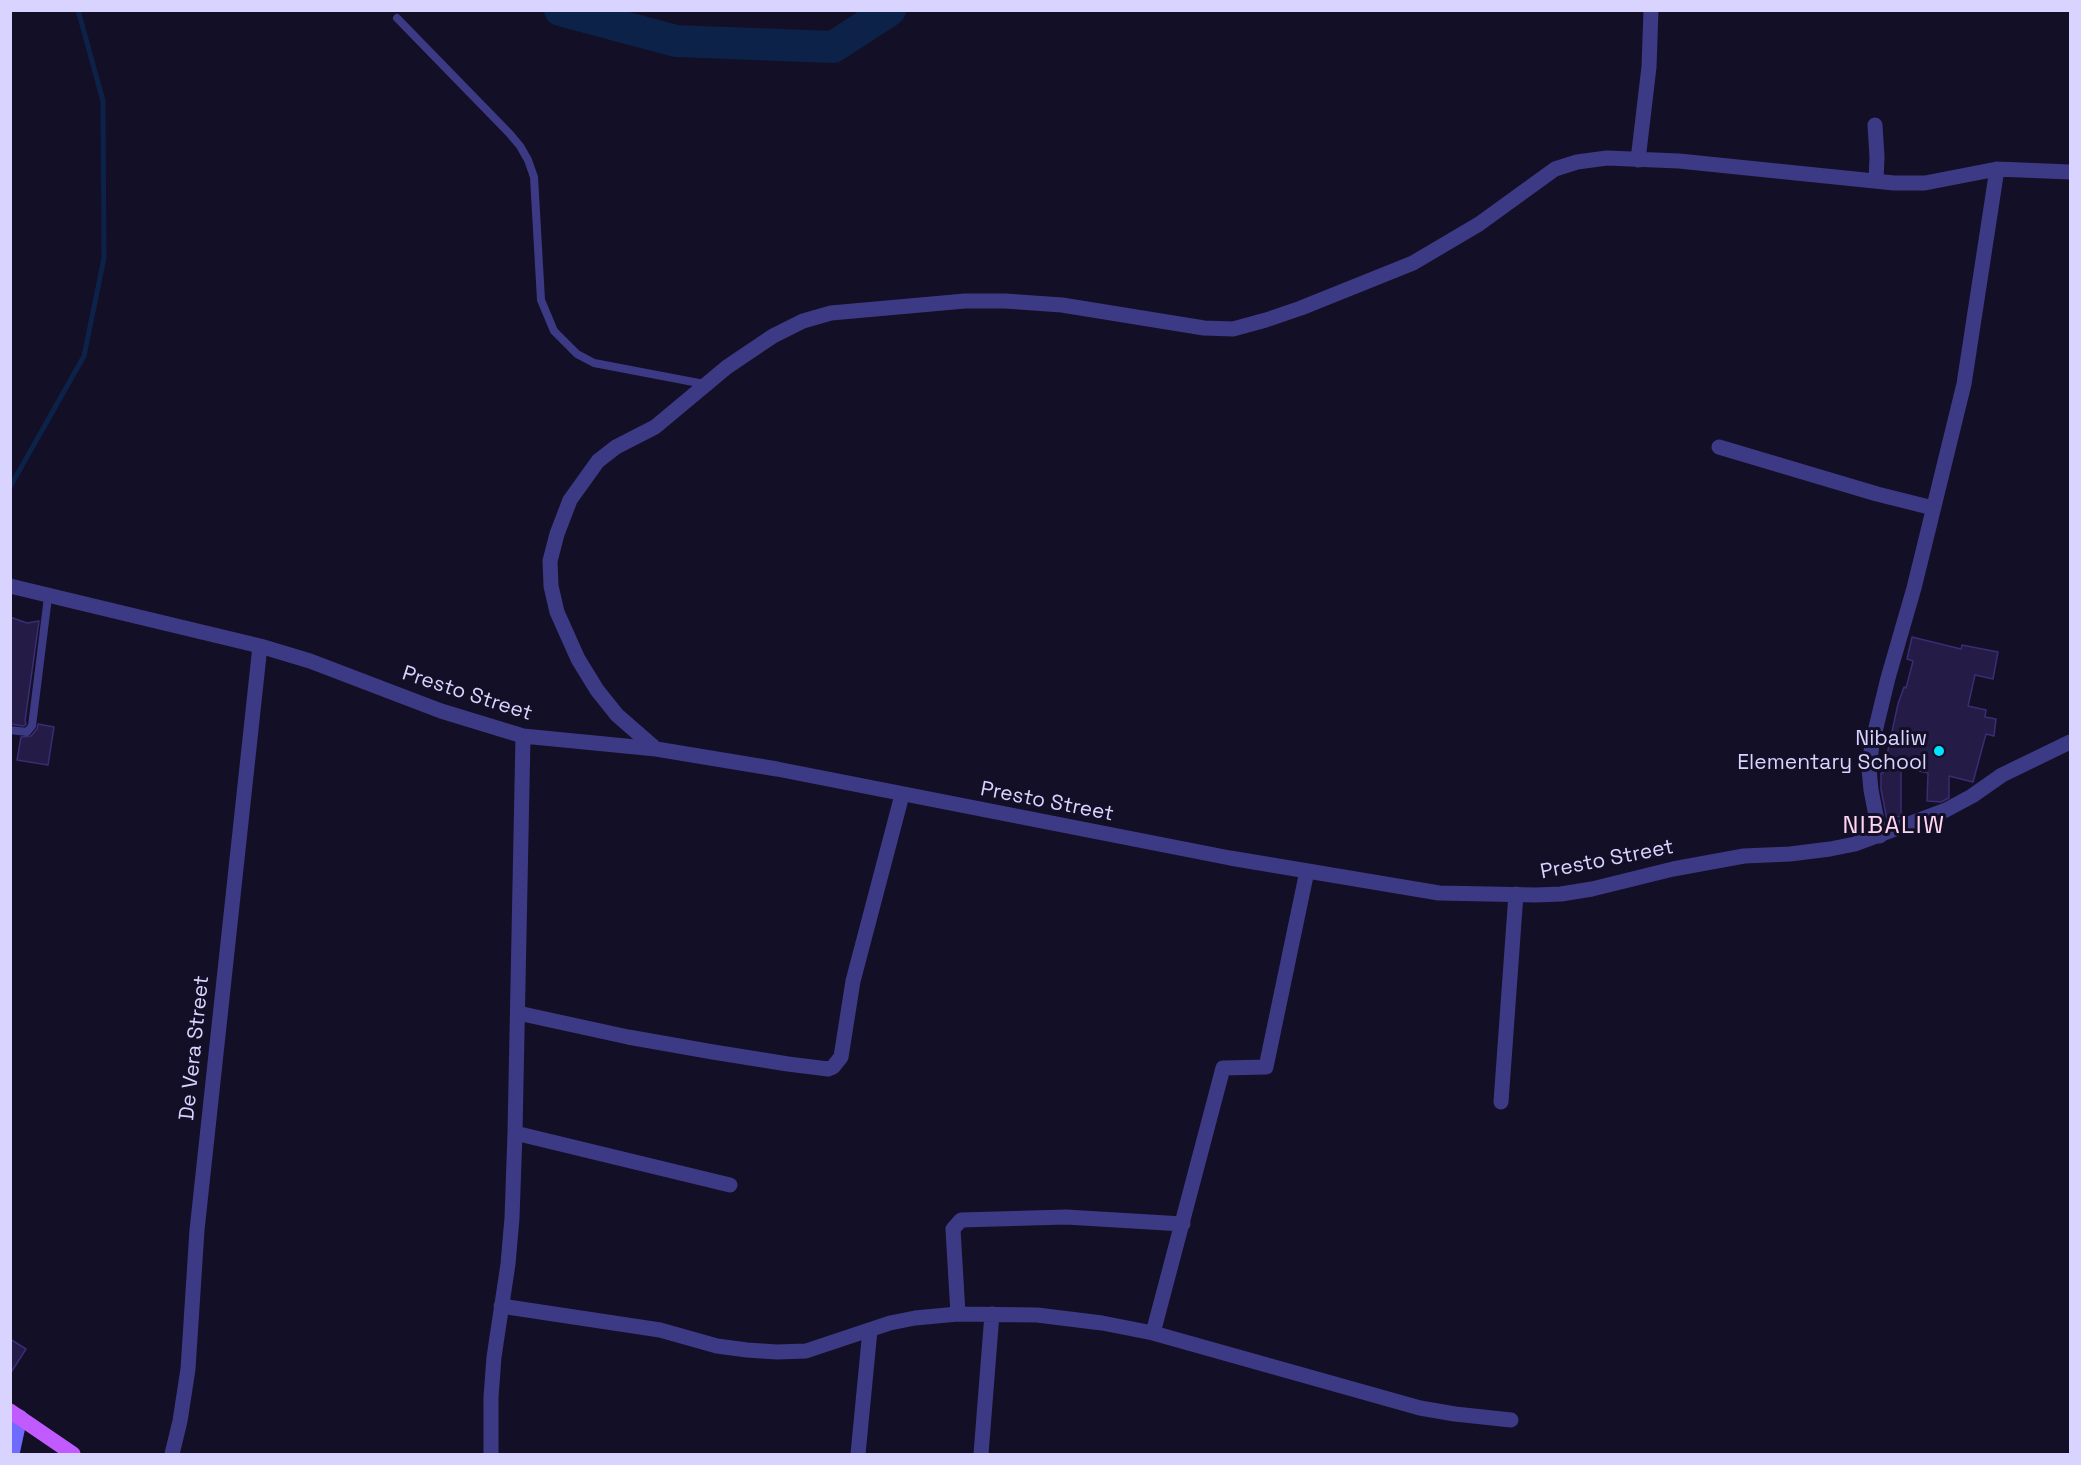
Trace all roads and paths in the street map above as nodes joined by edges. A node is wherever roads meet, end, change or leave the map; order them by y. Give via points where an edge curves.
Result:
1 (1651, 10) edge
2 (397, 18) dead end
3 (1875, 125) dead end
4 (1638, 160) junction
5 (1997, 169) junction
6 (2070, 172) edge
7 (1876, 181) junction
8 (705, 385) junction
9 (1719, 447) dead end
10 (1934, 508) junction
11 (10, 586) edge
12 (48, 597) junction
13 (261, 646) junction
14 (10, 730) edge
15 (523, 736) junction
16 (2070, 742) edge
17 (656, 749) junction
18 (902, 795) junction
19 (1880, 836) junction
20 (1307, 871) junction
21 (1516, 894) junction
22 (518, 1013) junction
23 (1501, 1102) dead end
24 (516, 1133) junction
25 (730, 1185) dead end
26 (1183, 1224) junction
27 (501, 1306) junction
28 (958, 1314) junction
29 (992, 1314) junction
30 (870, 1330) junction
31 (1153, 1333) junction
32 (15, 1414) edge
33 (1511, 1420) dead end
34 (12, 1455) edge
35 (73, 1455) edge
36 (172, 1455) edge
37 (491, 1455) edge
38 (858, 1455) edge
39 (981, 1455) edge

1 - 4 street
2 - 8 lane via 509,133 528,160 534,177 541,300 554,331 576,354 594,363
3 - 7 street
4 - 7 street via 1679,160
4 - 8 street via 1587,160 1555,170 1479,224 1413,263 1301,308 1233,329 1005,301 831,313 803,321 774,336
5 - 6 street
5 - 7 street via 1925,183
5 - 10 street via 1964,384
8 - 17 street via 655,427 598,461 570,500 550,561 557,612 578,659 617,714
9 - 10 street
10 - 19 street via 1872,744 1869,769
11 - 12 street, Presto Street
12 - 13 street, Presto Street
12 - 14 lane via 32,726 27,732
13 - 15 street, Presto Street
13 - 36 street, De Vera Street via 199,1206 188,1369
15 - 17 street, Presto Street
15 - 22 street
16 - 19 street, Presto Street via 2002,775 1946,810
17 - 18 street, Presto Street
18 - 20 street, Presto Street
18 - 22 street via 853,981 841,1058 833,1067 713,1052
19 - 21 street, Presto Street via 1830,849 1743,856 1581,890
20 - 21 street, Presto Street via 1439,893
20 - 26 street via 1266,1067 1223,1068
21 - 23 street
22 - 24 street
24 - 25 street
24 - 27 street via 508,1264
26 - 28 street via 1066,1217 961,1220 953,1229
26 - 31 street
27 - 30 street via 660,1330 747,1350 806,1351
27 - 37 street via 491,1397
28 - 29 street
28 - 30 street via 915,1318
29 - 31 street via 1059,1317
29 - 39 street
30 - 38 street
31 - 33 street via 1420,1407
32 - 34 street
32 - 35 main road

